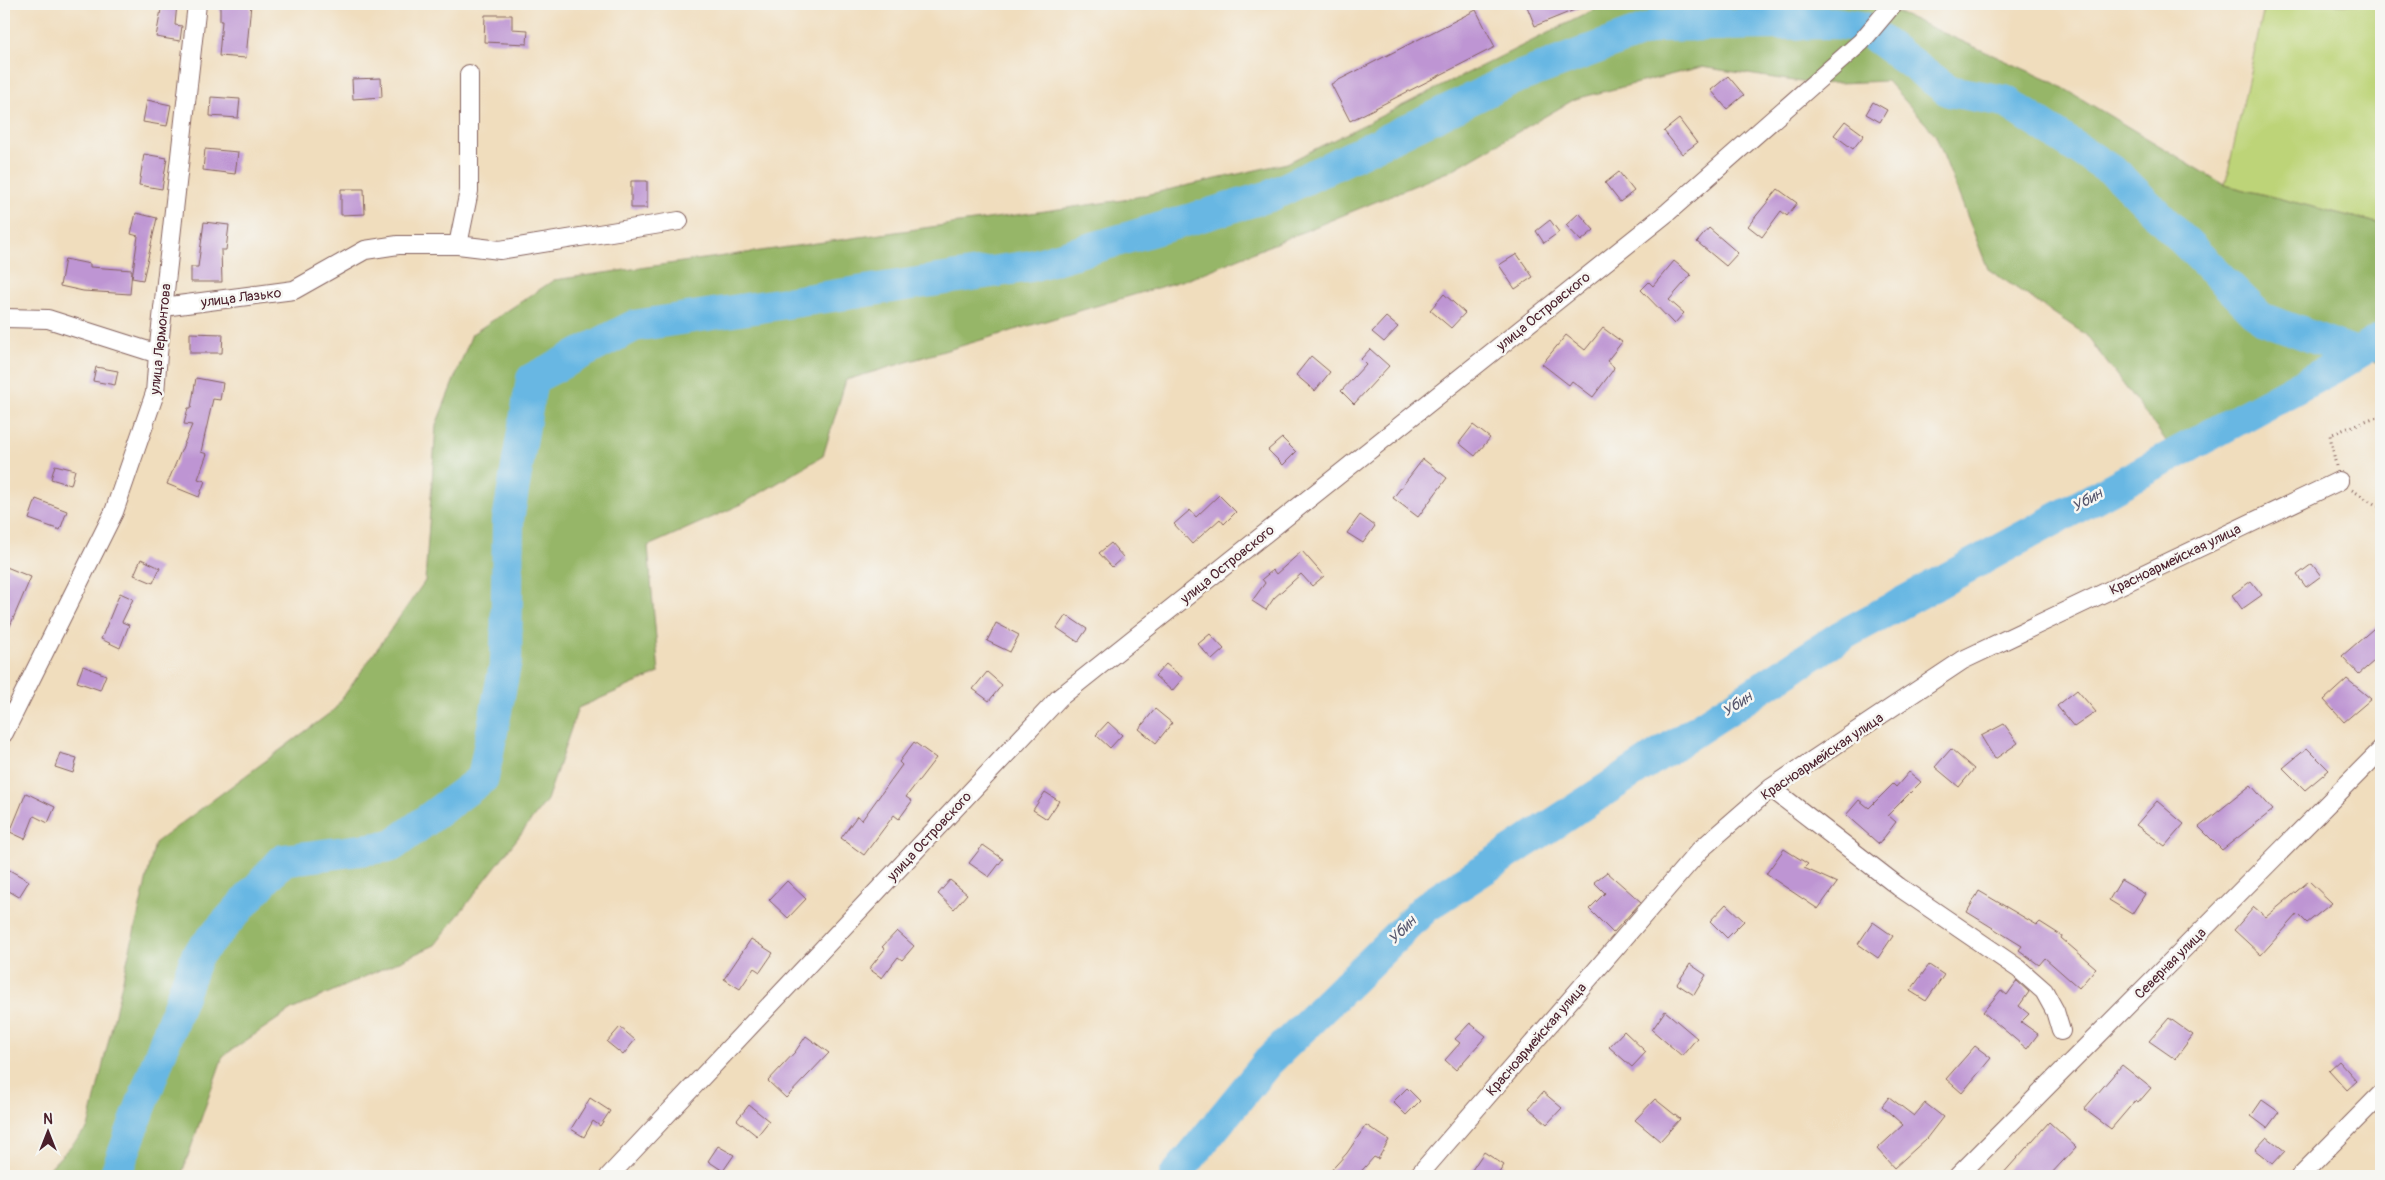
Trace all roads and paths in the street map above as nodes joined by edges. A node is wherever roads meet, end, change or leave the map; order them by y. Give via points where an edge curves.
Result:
1 (197, 4) edge
2 (1893, 4) edge
3 (469, 74) dead end
4 (679, 221) dead end
5 (458, 245) junction
6 (163, 307) junction
7 (4, 318) edge
8 (158, 354) junction
9 (2381, 417) edge
10 (2339, 481) junction
11 (2381, 508) edge
12 (4, 733) edge
13 (2381, 750) edge
14 (1772, 788) junction
15 (2061, 1031) dead end
16 (2381, 1094) edge
17 (609, 1176) edge
18 (1418, 1176) edge
19 (1958, 1176) edge
20 (2300, 1176) edge

1 - 6 street, улица Лермонтова
2 - 17 street, улица Островского via 1861,42 1668,212 1059,698
3 - 5 street via 469,191
4 - 5 street, улица Лазько via 500,250
5 - 6 street, улица Лазько via 398,245 365,250 294,290
6 - 8 street, улица Лермонтова
7 - 8 street via 48,319
8 - 12 street, улица Лермонтова via 155,394 114,512
9 - 10 path via 2330,435
10 - 11 path
10 - 14 street, Красноармейская улица via 1963,660
13 - 19 street, Северная улица
14 - 15 street via 1899,887 2044,991
14 - 18 street, Красноармейская улица via 1700,850
16 - 20 street

